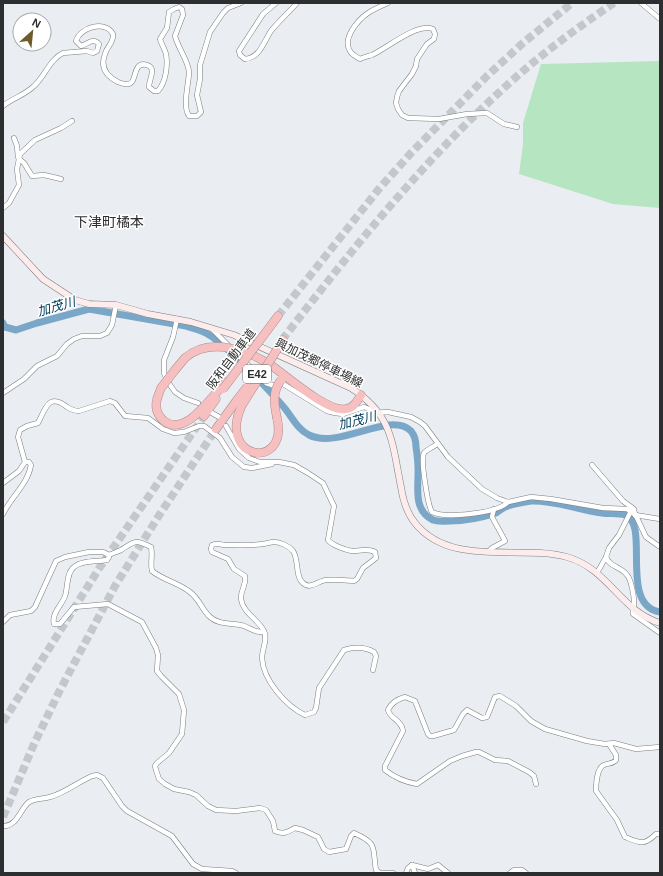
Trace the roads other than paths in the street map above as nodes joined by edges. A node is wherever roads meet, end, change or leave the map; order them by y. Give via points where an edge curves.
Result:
1 (241, 3) edge
2 (276, 3) edge
3 (297, 3) edge
4 (388, 3) edge
5 (642, 3) edge
6 (660, 19) edge
7 (3, 106) edge
8 (72, 121) dead end
9 (517, 127) dead end
10 (14, 138) dead end
11 (18, 160) junction
12 (61, 179) dead end
13 (3, 208) edge
14 (3, 236) edge
15 (116, 305) junction
16 (278, 316) tunnel mouth
17 (177, 320) junction
18 (212, 329) junction
19 (283, 340) tunnel mouth
20 (284, 378) junction
21 (222, 388) junction
22 (3, 393) edge
23 (361, 395) junction
24 (240, 402) junction
25 (198, 403) dead end
26 (212, 413) dead end
27 (381, 415) junction
28 (204, 416) tunnel mouth
29 (218, 417) dead end
30 (226, 426) dead end
31 (216, 429) tunnel mouth
32 (437, 444) junction
33 (25, 462) junction
34 (282, 462) junction
35 (592, 465) dead end
36 (3, 483) edge
37 (508, 502) junction
38 (494, 509) junction
39 (633, 513) junction
40 (3, 514) edge
41 (660, 519) edge
42 (660, 547) edge
43 (488, 552) junction
44 (109, 555) junction
45 (606, 558) junction
46 (598, 573) junction
47 (633, 609) junction
48 (3, 622) edge
49 (660, 623) edge
50 (264, 632) junction
51 (660, 633) edge
52 (373, 670) dead end
53 (609, 744) junction
54 (660, 746) edge
55 (536, 784) dead end
56 (3, 826) edge
57 (660, 834) edge
58 (412, 865) junction
59 (236, 873) edge
60 (393, 873) edge
61 (406, 873) edge
62 (415, 873) edge
63 (448, 873) edge
64 (510, 873) edge
65 (526, 873) edge

1 - 7 street via 228,8 210,32 200,65 198,95 201,112 197,116 189,116 187,111 189,70 175,36 183,15 179,7 169,12 166,29 160,39 166,55 163,85 158,90 154,91 149,87 152,71 147,65 138,67 134,79 129,83 121,83 109,77 105,72 104,60 113,34 106,28 98,27 80,34 76,41 81,46 96,41 99,44 97,51 60,55 30,89
2 - 3 street via 263,14 239,51 245,59 252,57 263,47 271,32
4 - 9 street via 363,18 350,34 348,48 360,59 415,31 428,27 433,29 434,39 416,59 412,74 399,91 396,103 402,115 408,118 439,120 488,113 504,124
5 - 6 street
8 - 11 street via 35,140 20,154
10 - 11 street via 18,146
11 - 12 street via 24,163 32,176 44,175
11 - 13 street via 19,185 9,203
14 - 15 main road, 興加茂郷停車場線 via 44,279 71,299 89,304
15 - 17 main road, 興加茂郷停車場線
15 - 22 street via 112,325 107,333 100,336 82,336 68,342 57,356 36,366 24,379
16 - 21 highway, 阪和自動車道 / E42, bridge
17 - 18 main road, 興加茂郷停車場線
17 - 25 street via 164,360 166,378 178,394
18 - 23 main road, 興加茂郷停車場線 via 250,341
18 - 27 street via 266,383 283,384 335,413 347,413 364,407 373,414
19 - 24 highway, E42, bridge
20 - 21 highway, bridge via 263,361 244,352 224,347 207,347 185,358 175,370 161,388 157,410 162,419 169,424 179,425 192,418
20 - 23 highway via 339,410 350,408
20 - 24 highway, bridge via 274,395 279,433 275,444 266,452 251,451 242,444 237,433
21 - 28 highway, 阪和自動車道 / E42
23 - 27 main road, 興加茂郷停車場線
24 - 31 highway, E42
26 - 29 street
27 - 32 street via 388,412 417,420
27 - 43 main road, 興加茂郷停車場線 via 393,447 404,503 416,524 442,543
30 - 34 street via 235,444 245,456 260,462
32 - 37 street via 482,489
32 - 38 street via 423,456 423,474 428,504 432,512 445,516
33 - 34 street via 18,433 38,423 49,403 57,400 74,411 110,401 115,403 125,416 148,418 174,433 204,426 220,438 232,457 244,467 254,468
33 - 36 street via 19,471
33 - 40 street via 31,465 30,471
34 - 50 street via 308,473 323,483 334,506 328,540 352,550 370,550 375,552 376,558 363,568 354,581 325,580 308,585 300,579 292,549 282,544 273,542 257,545 212,545 212,552 228,559 234,569 245,576 242,604
35 - 39 street via 623,501 634,509
37 - 38 street
37 - 39 street via 525,498 551,499 603,508 622,508
38 - 43 street via 492,517 504,541
39 - 41 street
39 - 42 street via 646,537
39 - 45 street via 609,548
43 - 46 main road, 興加茂郷停車場線 via 560,555 581,562
44 - 48 street via 103,552 89,552 56,561 35,607 31,611 10,615
44 - 50 street via 133,542 151,547 152,571 190,591 212,619 220,623 242,626 254,632
44 - 60 street via 107,560 74,566 65,596 53,621 54,624 60,624 74,606 108,604 142,622 156,648 158,671 179,694 184,710 182,734 155,766 159,778 174,790 196,794 216,810 266,810 273,821 275,831 280,834 295,828 303,830 318,837 324,849 329,852 346,849 354,833 371,843 376,870 380,873
45 - 46 street
45 - 47 street via 628,575 634,601
46 - 47 main road, 興加茂郷停車場線
47 - 49 main road, 興加茂郷停車場線
47 - 51 street via 635,616
50 - 52 street via 266,638 262,660 268,678 288,704 305,715 314,712 320,688 344,650 351,648 374,652 376,656
53 - 54 street via 636,749
53 - 55 street via 587,741 545,729 500,696 495,697 487,717 482,718 467,710 454,730 433,736 428,734 415,701 406,697 390,706 389,715 399,722 403,731 385,766 385,770 391,774 416,784 450,761 479,752 495,760 508,761 529,772 534,776
53 - 57 street via 616,755 616,760 600,769 596,792 618,820 625,837 644,843
56 - 59 street via 10,826 34,799 50,797 97,775 102,778 122,806 172,836 193,864 202,869
58 - 61 street
58 - 62 street
58 - 63 street via 428,869 438,866
64 - 65 street via 522,870

